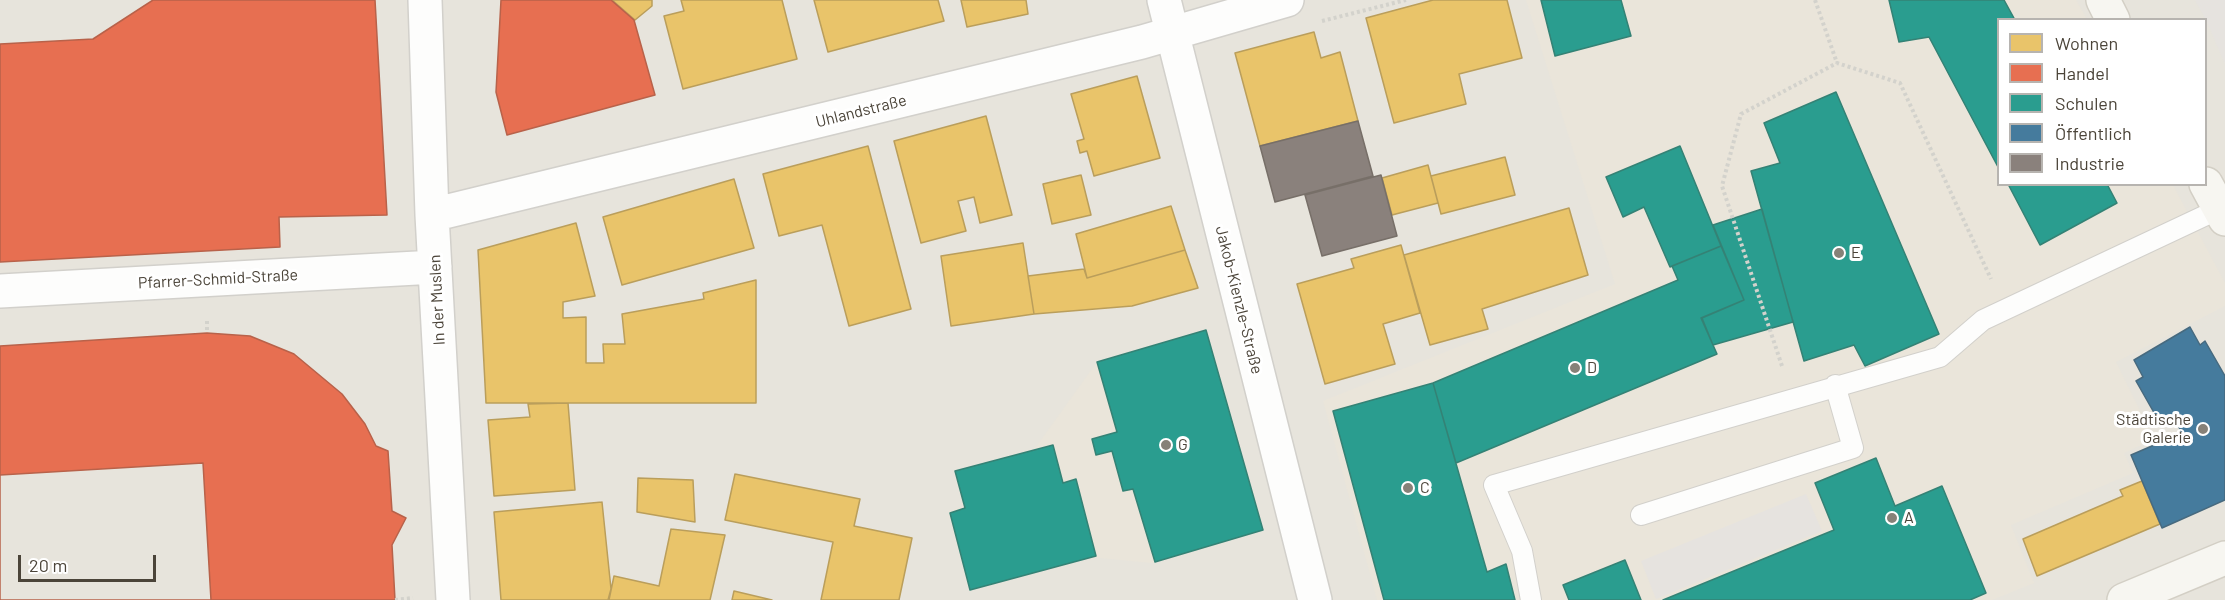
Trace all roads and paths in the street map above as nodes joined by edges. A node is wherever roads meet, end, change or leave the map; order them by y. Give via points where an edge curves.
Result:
1 (425, 0) edge
2 (1164, 0) edge
3 (1287, 0) edge
4 (1815, 0) edge
5 (2103, 0) edge
6 (2113, 18) edge
7 (1173, 34) junction
8 (1837, 63) junction
9 (2217, 204) edge
10 (432, 215) junction
11 (435, 267) junction
12 (1994, 285) dead end
13 (0, 291) edge
14 (1835, 385) junction
15 (1793, 398) junction
16 (1641, 515) dead end
17 (2225, 558) edge
18 (453, 600) edge
19 (1315, 600) edge
20 (1531, 600) edge
21 (2124, 600) edge

1 - 10 street, In der Muslen
2 - 7 street, Jakob-Kienzle-Straße
3 - 7 street, Uhlandstraße
4 - 8 path
5 - 6 main road
7 - 10 street, Uhlandstraße
7 - 19 street, Jakob-Kienzle-Straße
8 - 12 path via 1900,83
8 - 15 path via 1741,114 1722,186
9 - 14 lane via 1983,320 1940,357
10 - 11 street, In der Muslen
11 - 13 street, Pfarrer-Schmid-Straße
11 - 18 street, In der Muslen
14 - 15 lane
14 - 16 lane via 1853,448
15 - 20 lane via 1494,484 1522,551
17 - 21 main road

